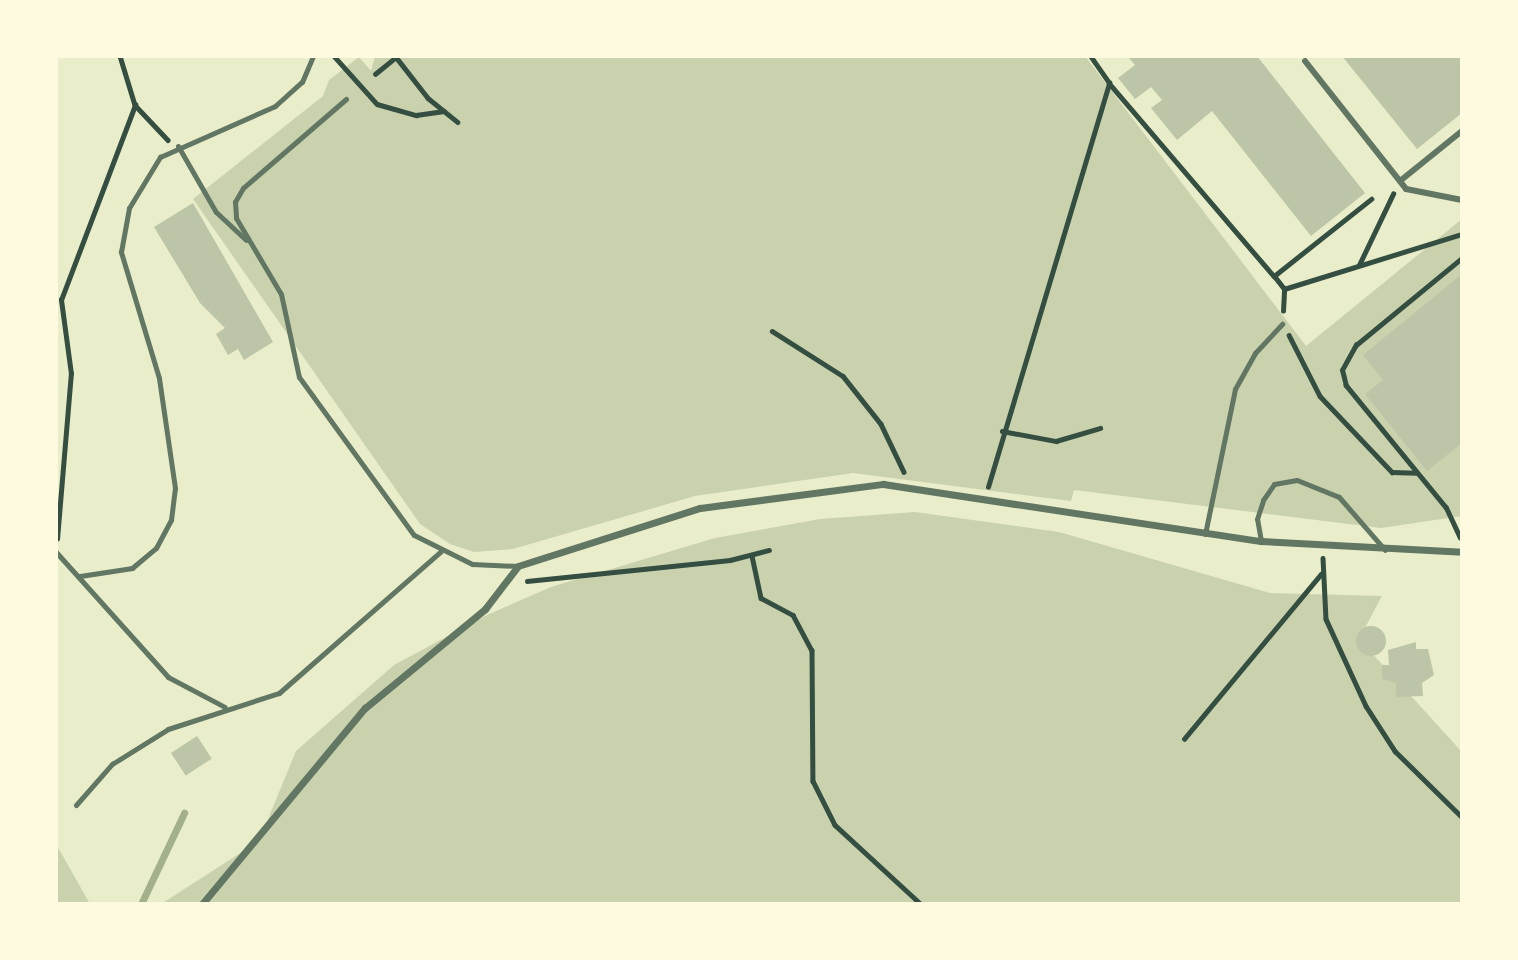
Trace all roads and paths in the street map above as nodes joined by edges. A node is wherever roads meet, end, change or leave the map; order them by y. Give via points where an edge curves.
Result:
1 (120, 56) edge
2 (313, 56) edge
3 (334, 56) edge
4 (397, 56) edge
5 (1090, 56) edge
6 (1305, 61) dead end
7 (375, 74) dead end
8 (1109, 83) junction
9 (346, 99) dead end
10 (135, 106) junction
11 (444, 111) junction
12 (458, 122) dead end
13 (1462, 131) edge
14 (178, 146) junction
15 (1400, 181) junction
16 (1371, 199) dead end
17 (1462, 200) edge
18 (1462, 234) edge
19 (251, 244) junction
20 (1462, 258) edge
21 (1359, 266) junction
22 (1274, 276) junction
23 (1284, 289) junction
24 (1282, 324) junction
25 (772, 331) dead end
26 (1100, 428) dead end
27 (1002, 431) junction
28 (1416, 472) junction
29 (910, 487) junction
30 (985, 498) junction
31 (1205, 534) junction
32 (1261, 541) junction
33 (1325, 546) junction
34 (1462, 546) edge
35 (769, 550) dead end
36 (1385, 550) junction
37 (56, 551) edge
38 (441, 551) junction
39 (1462, 552) edge
40 (752, 556) junction
41 (518, 566) junction
42 (1321, 573) junction
43 (80, 576) junction
44 (509, 582) junction
45 (225, 708) junction
46 (1184, 739) dead end
47 (76, 805) dead end
48 (1462, 817) edge
49 (202, 904) edge
50 (921, 904) edge

1 - 10 path
2 - 14 lane via 302,82 275,106 238,127
3 - 11 path via 377,104 416,116
4 - 7 path
4 - 11 path
5 - 8 path
6 - 15 street
8 - 22 path
8 - 27 path
9 - 19 lane via 239,193 236,218
10 - 14 path via 151,128
10 - 37 path via 61,300 71,374
11 - 12 path
13 - 15 street
14 - 19 lane via 216,212
14 - 43 lane via 160,157 142,182 129,208 121,251 159,377 175,488 171,520 156,548 132,568
15 - 17 street via 1406,189
15 - 21 path
16 - 22 path
18 - 21 path
19 - 38 lane via 281,294 295,363 308,392 414,535
20 - 28 path via 1356,345 1342,370 1346,386
21 - 23 path
22 - 23 path
23 - 24 path
24 - 28 path via 1320,396 1392,472
24 - 31 lane via 1255,353 1235,389
25 - 29 path via 850,385 881,424
26 - 27 path via 1056,441
27 - 30 path
28 - 34 path via 1456,523
29 - 30 street
29 - 41 street via 852,484 700,508
30 - 31 street
31 - 32 street
32 - 33 street
32 - 36 lane via 1257,519 1263,500 1274,484 1297,480 1339,498
33 - 36 street
33 - 42 path
35 - 40 path
36 - 39 street
37 - 43 lane
38 - 41 lane via 472,564
38 - 45 lane via 279,693 250,707
40 - 44 path
40 - 50 path via 761,598 793,615 812,650 813,781 835,825
41 - 44 street
42 - 46 path
42 - 48 path via 1326,619 1366,706 1395,751
43 - 45 lane via 168,677
44 - 49 street via 365,708
45 - 47 lane via 135,747

